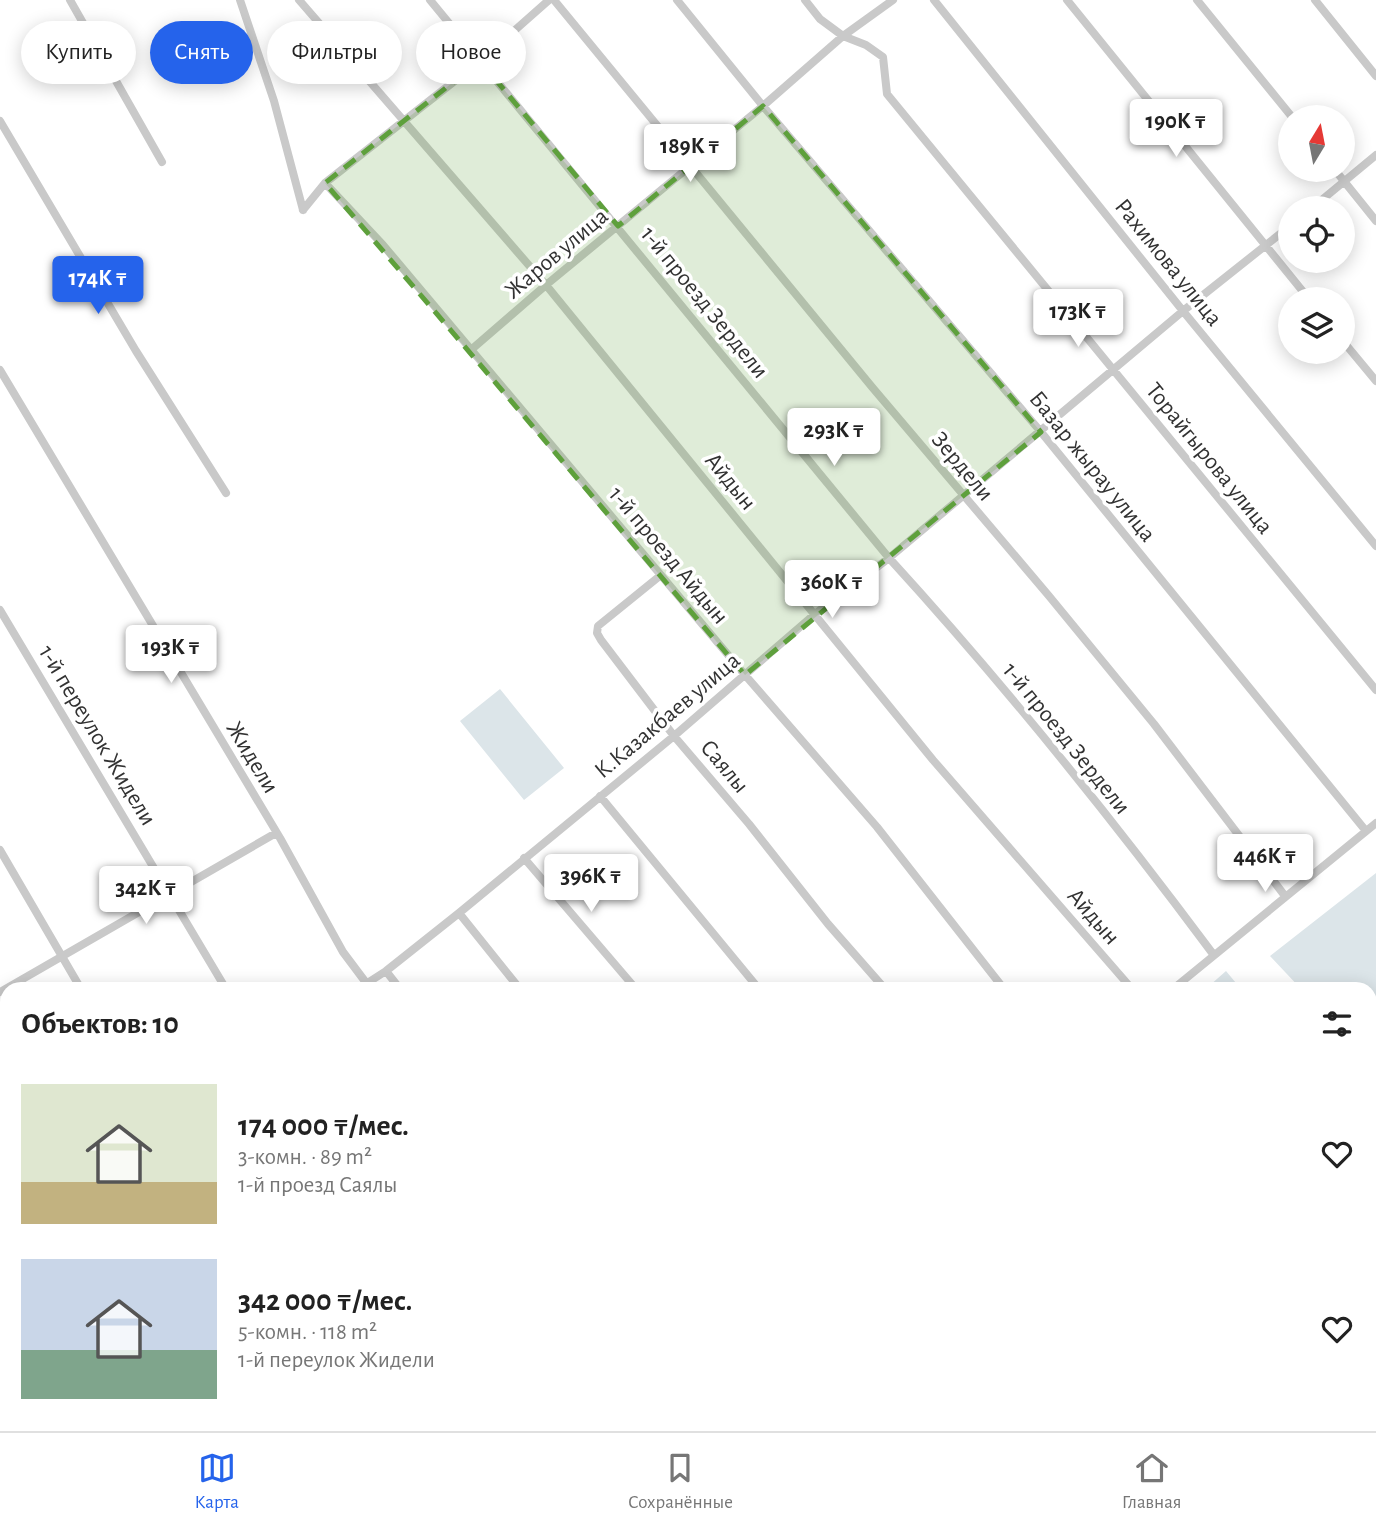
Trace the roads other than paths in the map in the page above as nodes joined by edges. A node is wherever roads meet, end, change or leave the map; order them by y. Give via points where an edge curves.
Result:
1 (70, 0) edge
2 (240, 0) edge
3 (299, 0) edge
4 (430, 0) edge
5 (552, 0) edge
6 (677, 0) edge
7 (805, 0) edge
8 (893, 0) edge
9 (934, 0) edge
10 (1067, 0) edge
11 (1197, 0) edge
12 (1315, 0) edge
13 (447, 21) edge
14 (526, 22) edge
15 (843, 36) junction
16 (1376, 76) edge
17 (451, 84) edge
18 (499, 84) edge
19 (1282, 105) edge
20 (764, 106) junction
21 (0, 121) edge
22 (403, 122) junction
23 (1376, 155) edge
24 (162, 162) dead end
25 (690, 165) junction
26 (1355, 173) edge
27 (1345, 182) joint
28 (325, 183) junction
29 (1327, 196) edge
30 (1376, 221) edge
31 (618, 226) junction
32 (1278, 236) edge
33 (1265, 246) junction
34 (546, 285) junction
35 (1299, 287) edge
36 (1183, 311) junction
37 (472, 349) junction
38 (1355, 356) edge
39 (0, 370) edge
40 (1114, 371) junction
41 (1376, 381) edge
42 (1041, 432) junction
43 (226, 493) dead end
44 (963, 496) junction
45 (1376, 546) edge
46 (889, 558) junction
47 (661, 575) junction
48 (0, 610) edge
49 (815, 614) junction
50 (745, 675) junction
51 (1376, 690) edge
52 (674, 736) junction
53 (600, 796) junction
54 (1376, 823) edge
55 (1366, 831) junction
56 (276, 833) junction
57 (0, 850) edge
58 (524, 858) junction
59 (171, 895) junction
60 (1285, 896) junction
61 (459, 913) junction
62 (1213, 954) junction
63 (63, 957) junction
64 (386, 971) junction
65 (18, 982) edge
66 (78, 982) edge
67 (222, 982) edge
68 (366, 982) edge
69 (370, 982) edge
70 (395, 982) edge
71 (514, 982) edge
72 (630, 982) edge
73 (753, 982) edge
74 (879, 982) edge
75 (999, 982) edge
76 (1126, 982) edge
77 (1181, 982) edge

1 - 24 street
2 - 28 street via 274,101 303,210
3 - 22 street, Айдын
4 - 13 street, 1-й проезд Зердели
5 - 14 street
5 - 25 street, Зердели
6 - 20 street, Базар жырау улица
7 - 15 street, Торайгырова улица
8 - 15 street, Жаров улица
9 - 36 street, Рахимова улица
10 - 33 street
11 - 19 street
12 - 16 street
15 - 20 street, Жаров улица
15 - 40 street, Торайгырова улица via 883,57 887,94
17 - 22 street
18 - 31 street, 1-й проезд Зердели
20 - 25 street, Жаров улица
20 - 42 street, Базар жырау улица
21 - 43 street
22 - 28 street
22 - 34 street, Айдын
23 - 26 street
25 - 31 street, Жаров улица
25 - 44 street, Зердели
27 - 29 street
27 - 30 street
28 - 37 street, 1-й проезд Айдын
31 - 34 street, Жаров улица
31 - 46 street, 1-й проезд Зердели
32 - 33 street, К.Казакбаев улица
33 - 35 street
33 - 36 street, К.Казакбаев улица
34 - 37 street, Жаров улица
34 - 49 street, Айдын
36 - 40 street, К.Казакбаев улица
36 - 45 street, Рахимова улица
37 - 47 street, 1-й проезд Айдын
38 - 41 street
39 - 56 street, Жидели
40 - 42 street, К.Казакбаев улица
40 - 51 street, Торайгырова улица
42 - 44 street, К.Казакбаев улица
42 - 55 street, Базар жырау улица
44 - 46 street, К.Казакбаев улица
44 - 60 street, Зердели via 1154,724
46 - 49 street, К.Казакбаев улица
46 - 62 street, 1-й проезд Зердели via 1066,764
47 - 50 street, 1-й проезд Айдын
47 - 52 street, Саялы via 598,626 597,633
48 - 59 street, 1-й переулок Жидели
49 - 50 street, К.Казакбаев улица
49 - 76 street, Айдын via 933,760
50 - 52 street, К.Казакбаев улица
50 - 75 street, 1-й проезд Айдын via 877,827
52 - 53 street, К.Казакбаев улица
52 - 74 street, Саялы
53 - 58 street, К.Казакбаев улица
53 - 73 street
54 - 55 street
55 - 60 street
56 - 59 street
56 - 68 street, Жидели
57 - 63 street
58 - 61 street, К.Казакбаев улица
58 - 72 street
59 - 63 street
59 - 67 street, 1-й переулок Жидели
60 - 62 street
61 - 64 street, К.Казакбаев улица
61 - 71 street
62 - 77 street
63 - 65 street
63 - 66 street
64 - 69 street, К.Казакбаев улица
64 - 70 street

